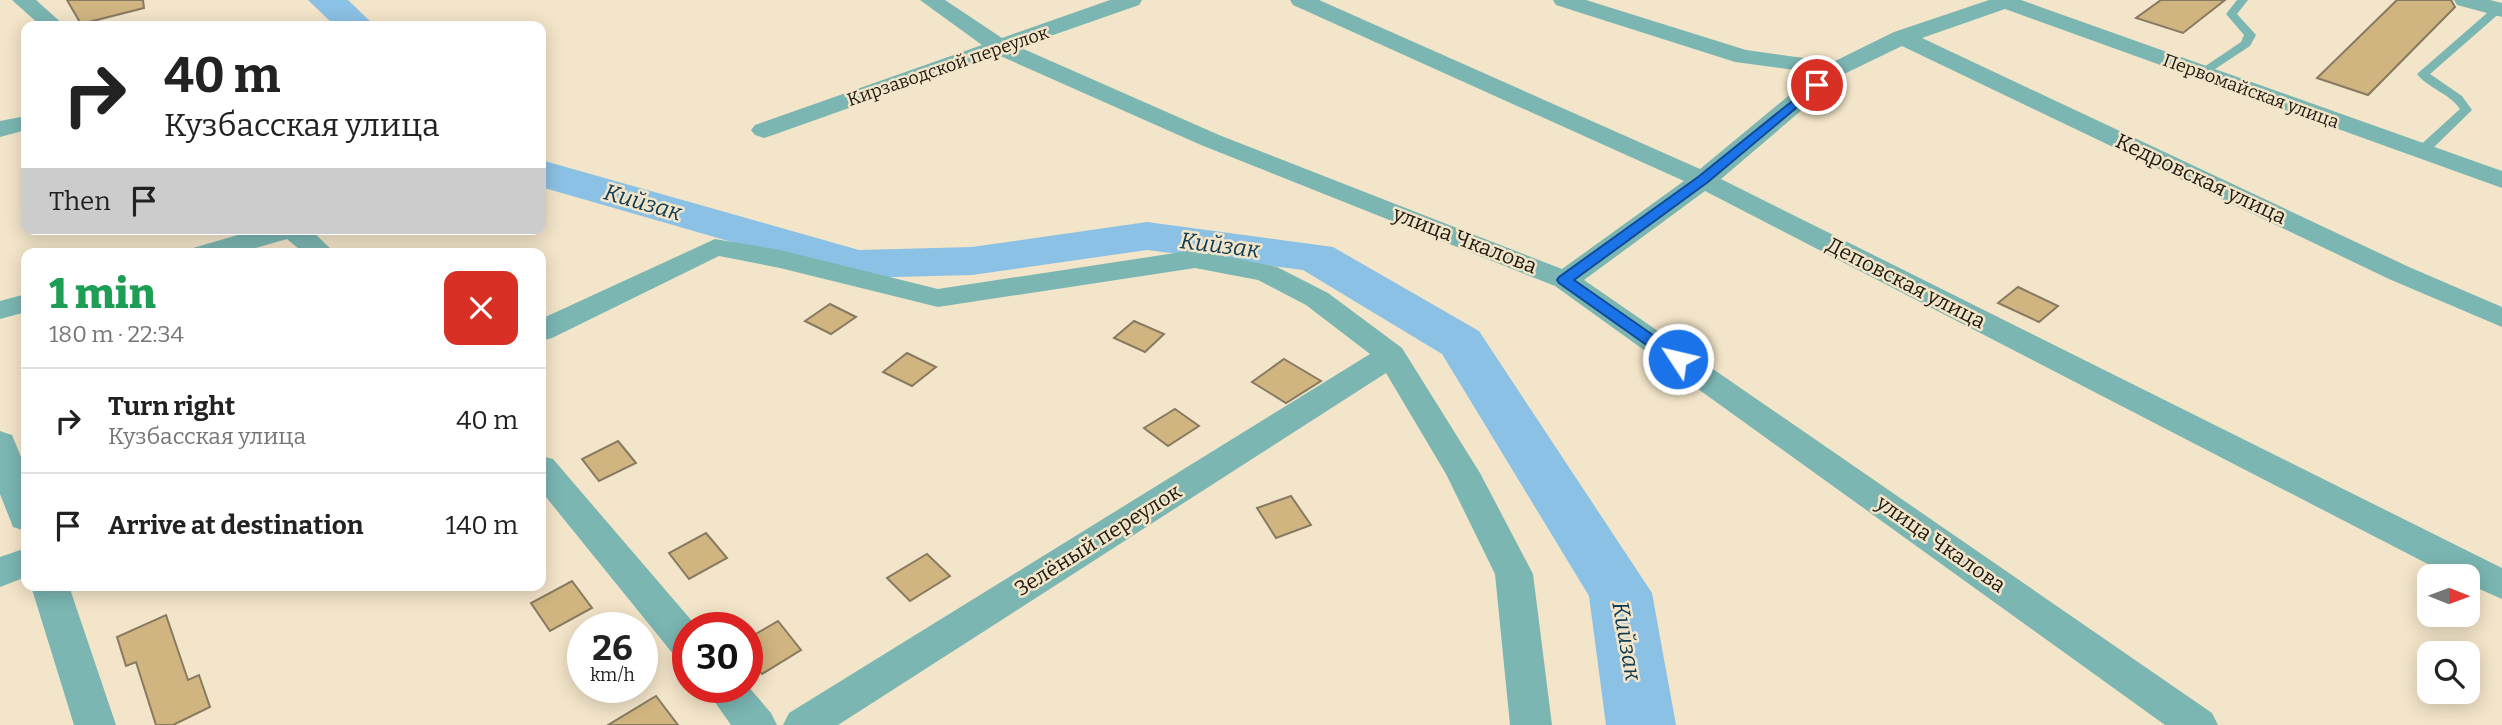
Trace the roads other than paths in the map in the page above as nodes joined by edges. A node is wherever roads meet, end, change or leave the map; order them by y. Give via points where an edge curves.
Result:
1 (23, 0) edge
2 (931, 0) edge
3 (1131, 0) edge
4 (1301, 0) edge
5 (1564, 0) edge
6 (2243, 0) edge
7 (2465, 0) edge
8 (2005, 1) edge
9 (2500, 10) edge
10 (48, 21) edge
11 (1902, 37) junction
12 (1001, 48) junction
13 (1836, 69) junction
14 (2202, 73) junction
15 (21, 124) edge
16 (0, 129) edge
17 (764, 131) dead end
18 (2421, 152) junction
19 (1703, 180) junction
20 (2502, 180) edge
21 (271, 235) edge
22 (299, 235) edge
23 (224, 248) edge
24 (315, 248) edge
25 (1565, 280) junction
26 (21, 304) edge
27 (0, 310) edge
28 (2502, 318) edge
29 (546, 329) edge
30 (1391, 355) junction
31 (0, 443) edge
32 (546, 474) edge
33 (21, 504) edge
34 (21, 564) edge
35 (0, 573) edge
36 (2502, 584) edge
37 (52, 591) edge
38 (672, 625) edge
39 (738, 703) edge
40 (95, 725) edge
41 (756, 725) edge
42 (804, 725) edge
43 (1531, 725) edge
44 (2197, 725) edge

1 - 10 street
2 - 12 street, улица Чкалова
3 - 12 street, Кирзаводской переулок
4 - 19 street, Деповская улица
5 - 13 street via 1743,57
6 - 14 lane via 2231,14 2249,35 2246,44
7 - 9 street
8 - 11 street
8 - 14 street, Первомайская улица
9 - 18 lane via 2423,74 2428,82 2462,101 2466,110
11 - 13 street
11 - 28 street, Кедровская улица
12 - 17 street, Кирзаводской переулок
12 - 25 street, улица Чкалова via 1210,140
13 - 19 street
14 - 18 street, Первомайская улица
15 - 16 street
18 - 20 street, Первомайская улица
19 - 25 street
19 - 36 street, Деповская улица
21 - 23 street
22 - 24 street
25 - 44 street, улица Чкалова
26 - 27 street
29 - 30 street via 715,247 938,298 1195,260 1267,273 1317,299
30 - 42 street, Зелёный переулок
30 - 43 street via 1463,473 1514,574
31 - 33 street
32 - 38 street
34 - 35 street
37 - 40 street
39 - 41 street

